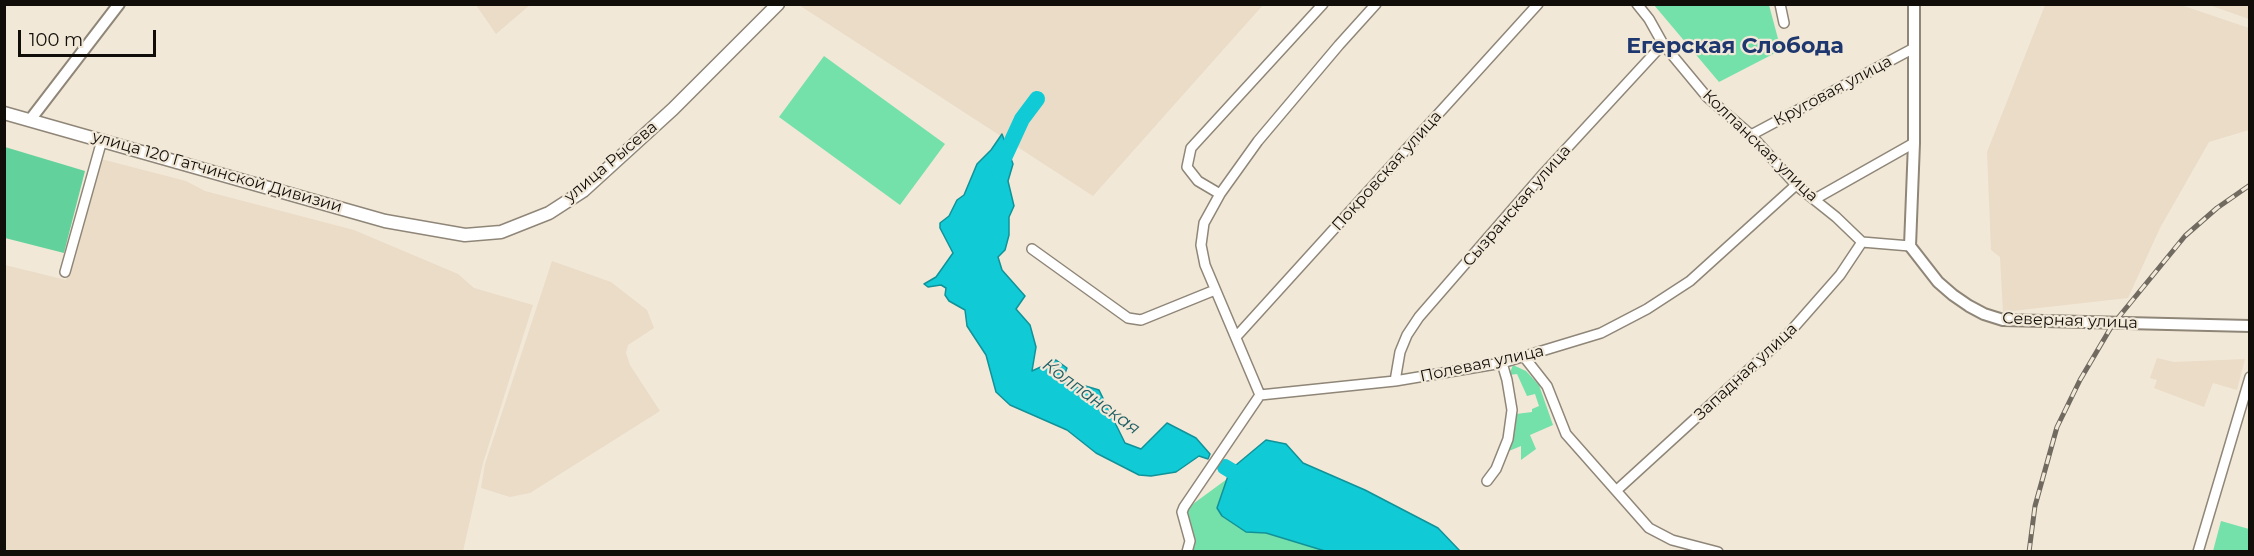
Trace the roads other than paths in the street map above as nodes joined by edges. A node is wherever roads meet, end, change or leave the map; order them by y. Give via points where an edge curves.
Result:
1 (120, 4) edge
2 (1323, 4) edge
3 (1376, 4) edge
4 (1538, 4) edge
5 (1637, 4) edge
6 (1780, 4) edge
7 (1914, 4) edge
8 (777, 5) edge
9 (1784, 23) dead end
10 (1663, 44) junction
11 (1914, 48) junction
12 (4, 113) edge
13 (29, 120) junction
14 (1751, 135) junction
15 (102, 140) junction
16 (1914, 143) junction
17 (1796, 185) junction
18 (1220, 194) junction
19 (1815, 199) junction
20 (405, 225) joint
21 (1862, 242) junction
22 (1910, 246) junction
23 (1032, 249) dead end
24 (65, 272) dead end
25 (1215, 290) junction
26 (2250, 326) edge
27 (1236, 337) junction
28 (1525, 358) junction
29 (1502, 363) junction
30 (2250, 377) edge
31 (1395, 381) junction
32 (1260, 395) junction
33 (1487, 481) dead end
34 (1617, 490) junction
35 (1672, 540) junction
36 (1187, 552) edge
37 (1678, 552) edge
38 (1718, 552) edge
39 (2198, 552) edge

1 - 13 street
2 - 18 street via 1191,148 1187,167 1198,181
3 - 18 street via 1258,141
4 - 27 street, Покровская улица
5 - 10 street, Колпанская улица
6 - 9 street
7 - 11 street
8 - 20 main road, улица Рысева via 623,156 583,191 549,213 511,229 484,234
10 - 14 street, Колпанская улица via 1707,96
10 - 31 street, Сызранская улица via 1419,317 1400,352
11 - 14 street, Круговая улица
11 - 16 street
12 - 13 main road, улица 120 Гатчинской Дивизии
13 - 15 main road, улица 120 Гатчинской Дивизии
14 - 17 street, Колпанская улица
15 - 20 main road, улица 120 Гатчинской Дивизии
15 - 24 street
16 - 19 street
16 - 22 street
17 - 19 street, Колпанская улица
17 - 28 street, Полевая улица via 1690,281 1647,309 1601,333
18 - 25 street via 1203,223 1201,245
19 - 21 street, Колпанская улица
21 - 22 street
21 - 34 street, Западная улица via 1840,275 1790,333
22 - 26 street, Северная улица via 1953,295 1984,314 2003,320
23 - 25 street via 1128,318 1141,320
25 - 27 street
27 - 32 street
28 - 29 street, Полевая улица
28 - 34 street via 1547,386 1566,434
29 - 31 street, Полевая улица
29 - 33 street via 1512,410 1508,439
30 - 39 street
31 - 32 street, Полевая улица
32 - 36 street via 1184,507 1190,541
34 - 35 street via 1649,528
35 - 37 street
35 - 38 street

